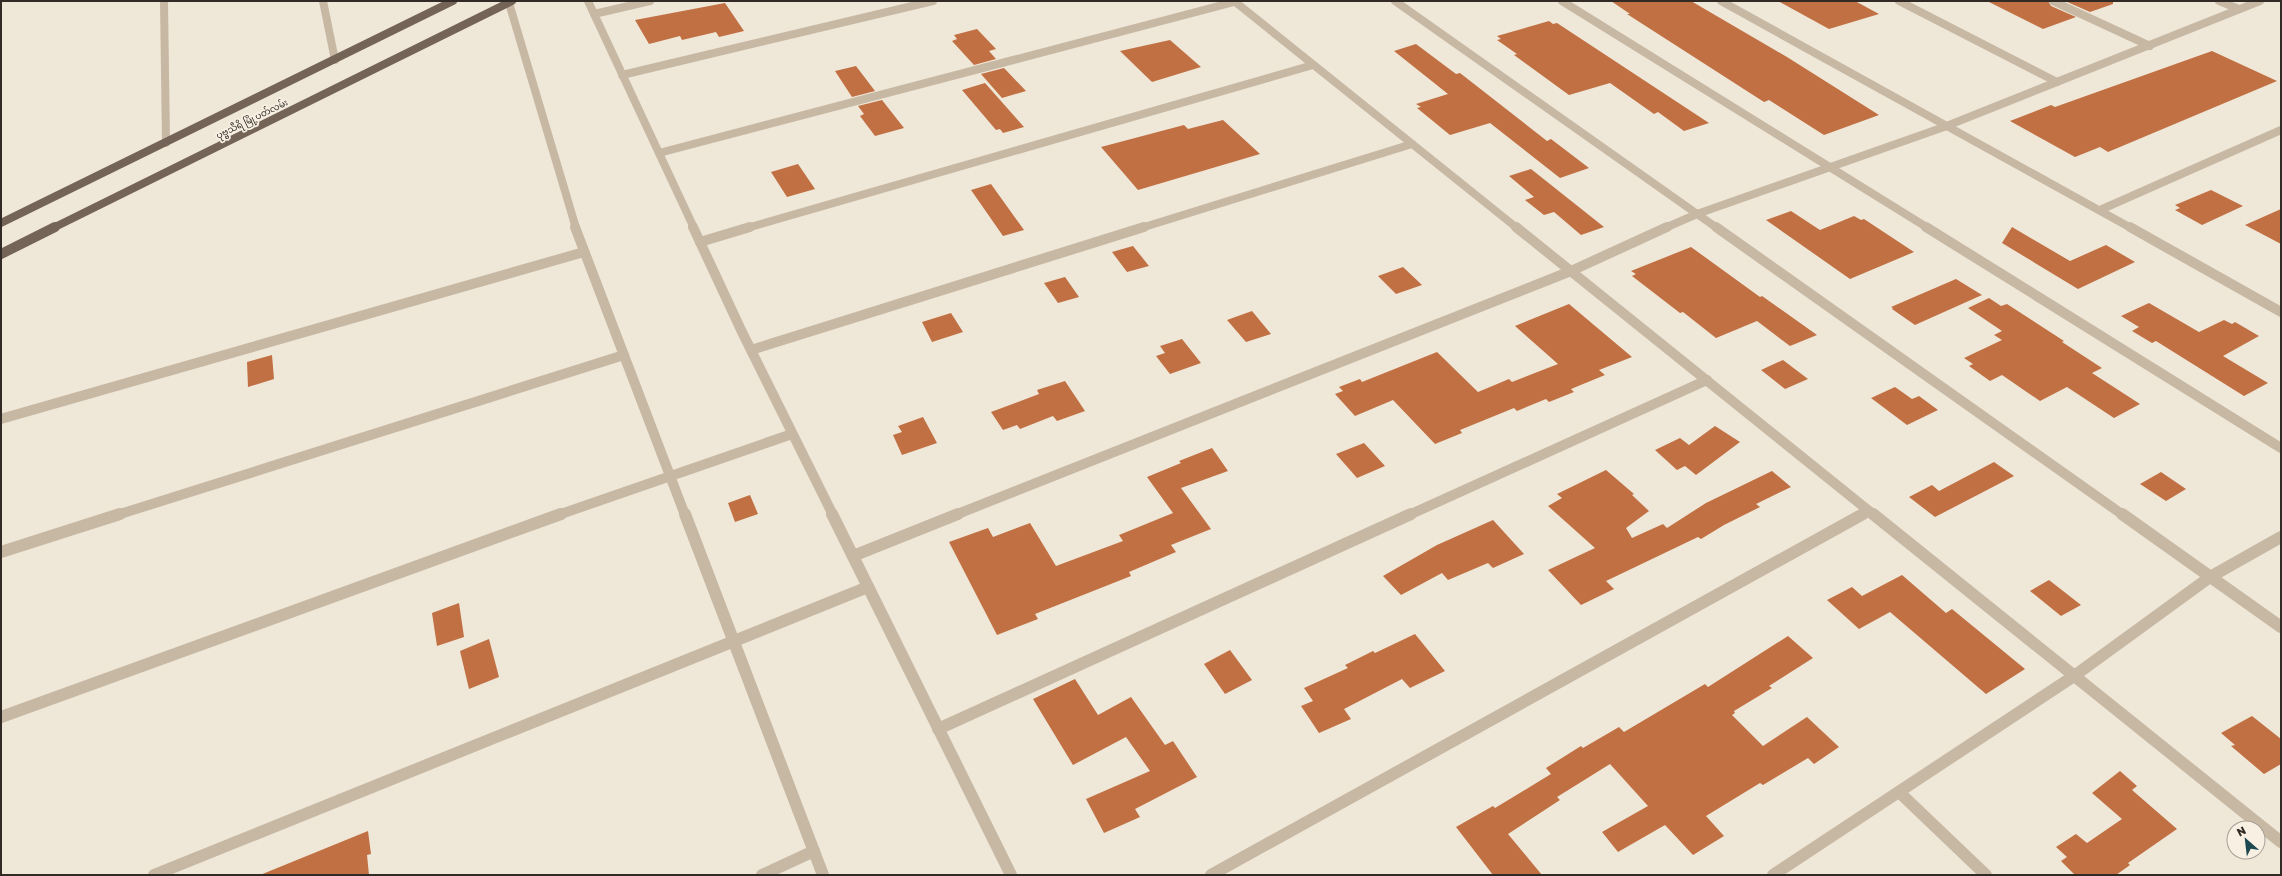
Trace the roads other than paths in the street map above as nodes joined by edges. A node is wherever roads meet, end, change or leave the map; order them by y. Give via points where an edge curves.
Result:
1 (164, 1) edge
2 (323, 1) edge
3 (453, 1) edge
4 (588, 1) edge
5 (650, 1) edge
6 (932, 1) edge
7 (1236, 1) edge
8 (1395, 1) edge
9 (1562, 1) edge
10 (1721, 1) edge
11 (1899, 1) edge
12 (2053, 1) edge
13 (2219, 1) edge
14 (2260, 1) edge
15 (511, 2) edge
16 (2239, 9) junction
17 (594, 14) junction
18 (2150, 46) junction
19 (335, 60) junction
20 (1313, 65) junction
21 (622, 75) junction
22 (2057, 82) junction
23 (1944, 127) junction
24 (2281, 130) edge
25 (166, 143) junction
26 (1412, 144) junction
27 (659, 153) junction
28 (1830, 169) junction
29 (2100, 210) junction
30 (1697, 214) junction
31 (1, 223) edge
32 (700, 242) junction
33 (584, 252) junction
34 (1, 254) edge
35 (1571, 271) junction
36 (2281, 312) edge
37 (751, 350) junction
38 (624, 355) junction
39 (1707, 380) junction
40 (1, 419) edge
41 (792, 434) junction
42 (2281, 448) edge
43 (670, 475) junction
44 (1869, 511) junction
45 (2281, 538) edge
46 (1, 552) edge
47 (853, 556) junction
48 (2210, 577) junction
49 (868, 587) junction
50 (2281, 627) edge
51 (733, 640) junction
52 (2074, 676) junction
53 (1, 717) edge
54 (938, 729) junction
55 (1899, 792) junction
56 (2281, 842) edge
57 (814, 851) junction
58 (154, 875) edge
59 (762, 875) edge
60 (823, 875) edge
61 (1011, 875) edge
62 (1211, 875) edge
63 (1773, 875) edge
64 (1986, 875) edge

1 - 25 street
2 - 19 street
3 - 19 main road, ပုဗ္ဗသီရိ မြို့ပတ်လမ်း
4 - 17 street
5 - 17 street
6 - 21 street
7 - 20 street
7 - 27 street
8 - 30 street
9 - 28 street
10 - 23 street
11 - 22 street
12 - 18 street
13 - 16 street
14 - 16 street
15 - 33 street
15 - 34 main road, ပုဗ္ဗသီရိ မြို့ပတ်လမ်း
16 - 18 street
17 - 21 street
18 - 22 street
19 - 25 main road, ပုဗ္ဗသီရိ မြို့ပတ်လမ်း
20 - 26 street
20 - 32 street
21 - 27 street
22 - 23 street
23 - 28 street
23 - 29 street
24 - 29 street
25 - 31 main road, ပုဗ္ဗသီရိ မြို့ပတ်လမ်း
26 - 35 street
26 - 37 street
27 - 32 street
28 - 30 street
28 - 42 street
29 - 36 street
30 - 35 street
30 - 48 street
32 - 37 street
33 - 38 street
33 - 40 street
35 - 39 street
35 - 47 street
37 - 41 street
38 - 43 street
38 - 46 street
39 - 44 street
39 - 54 street
41 - 43 street
41 - 47 street
43 - 51 street
43 - 53 street
44 - 52 street
44 - 62 street
45 - 48 street
47 - 49 street
48 - 50 street
48 - 52 street
49 - 51 street
49 - 54 street
51 - 57 street
51 - 58 street
52 - 55 street
52 - 56 street
54 - 61 street
55 - 63 street
55 - 64 street
57 - 59 street
57 - 60 street

